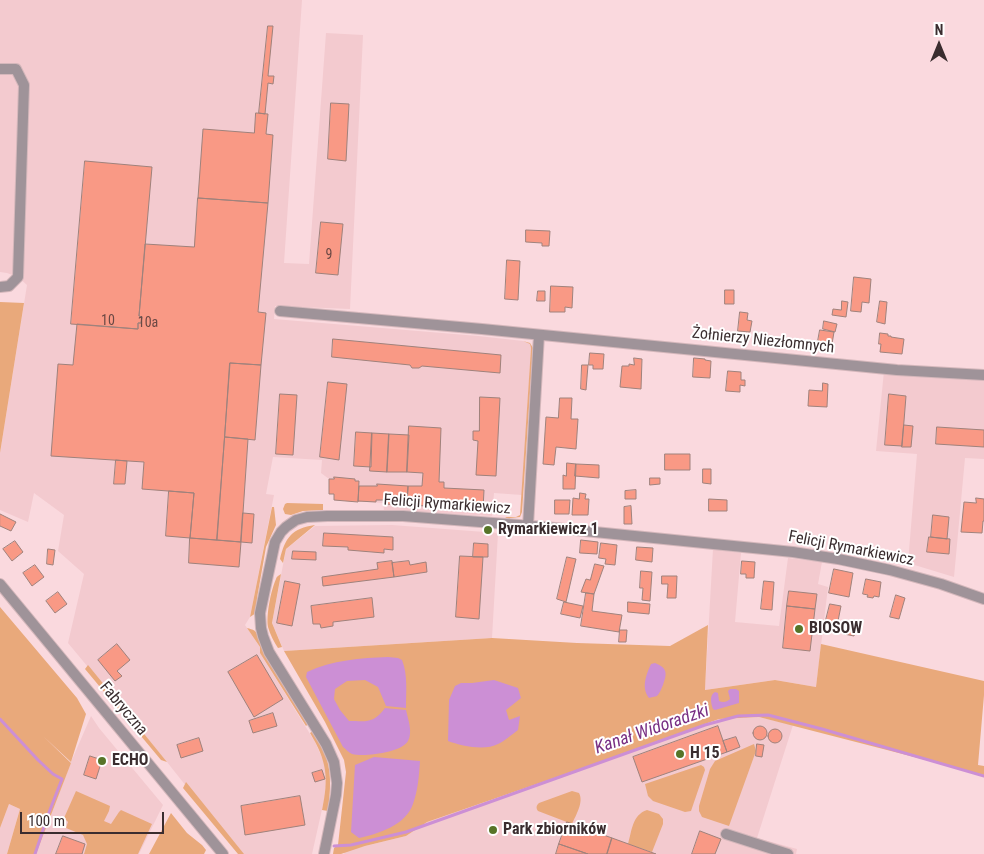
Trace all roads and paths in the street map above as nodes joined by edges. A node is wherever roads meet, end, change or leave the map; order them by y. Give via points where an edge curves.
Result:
1 (0, 69) edge
2 (0, 287) edge
3 (280, 311) dead end
4 (539, 335) junction
5 (984, 375) edge
6 (528, 526) junction
7 (0, 584) edge
8 (984, 599) edge
9 (726, 834) dead end
10 (223, 854) edge
11 (324, 854) edge
12 (788, 854) edge

1 - 2 street via 16,69 24,85 18,277 9,286
3 - 4 street, Żołnierzy Niezłomnych
4 - 5 street, Żołnierzy Niezłomnych via 897,370
4 - 6 street
6 - 8 street, Felicji Rymarkiewicz via 811,554 890,570
6 - 11 street, Felicji Rymarkiewicz via 404,516 327,516 296,520 277,537 261,606 261,628 270,652 334,762 336,795
7 - 10 street, Fabryczna
9 - 12 street

